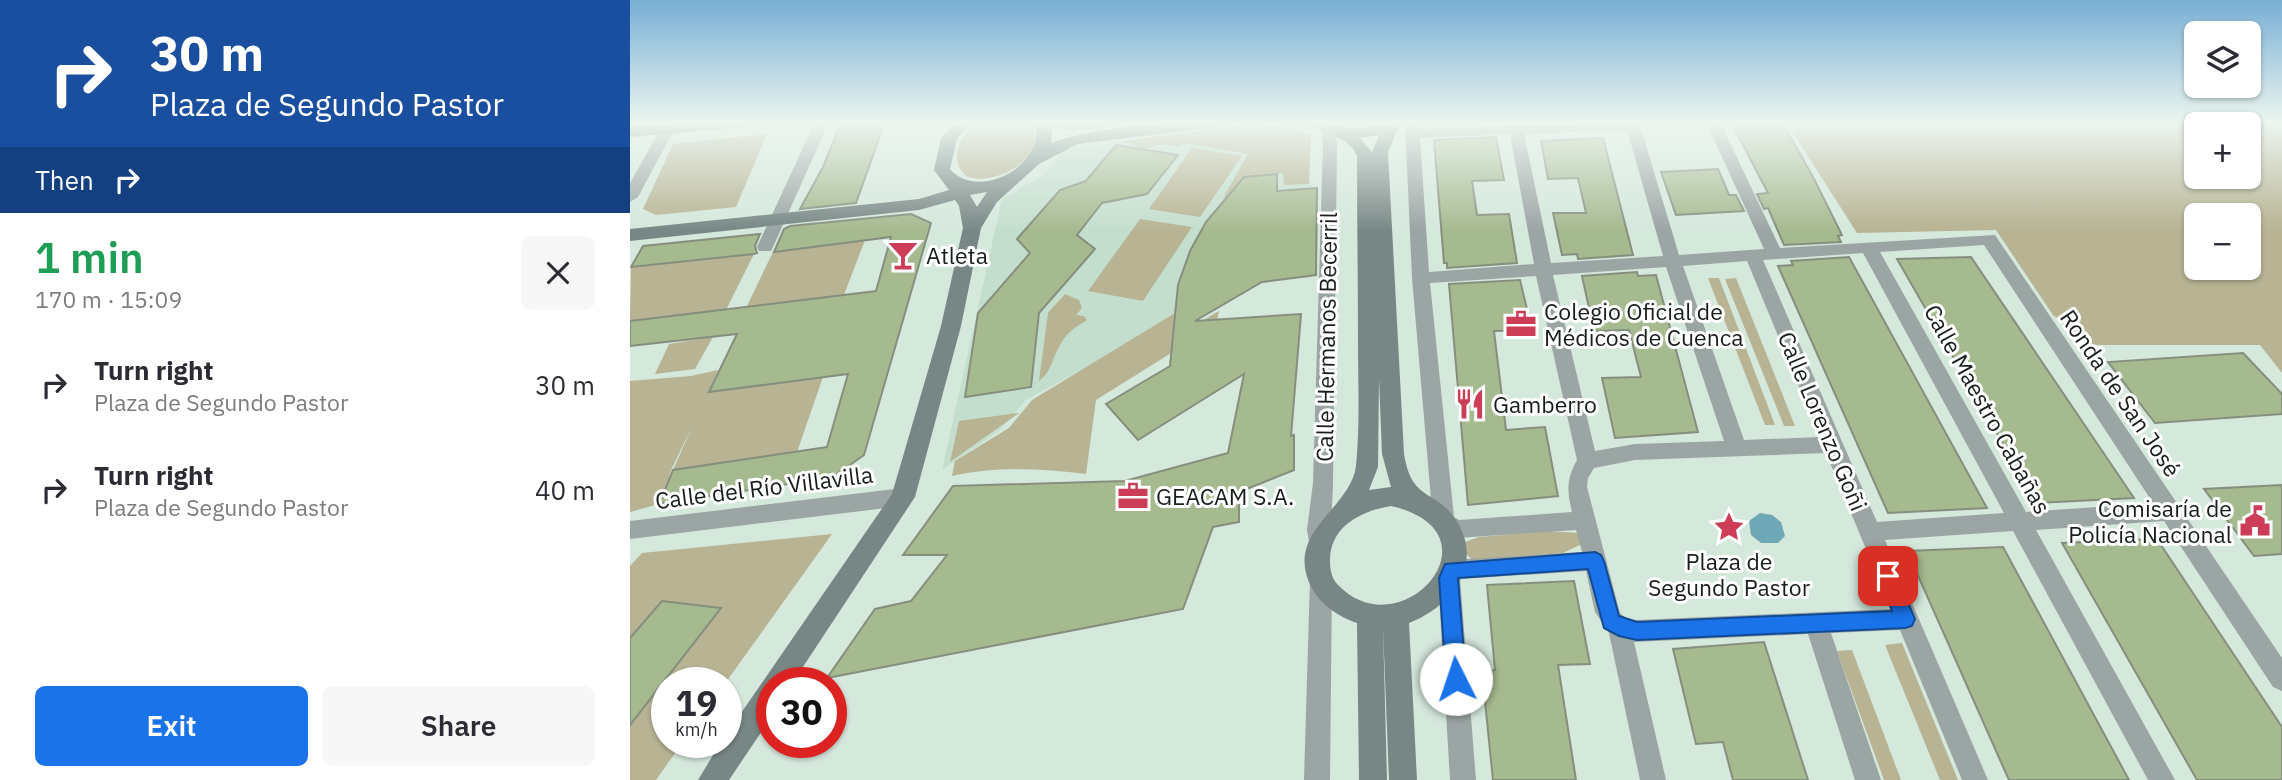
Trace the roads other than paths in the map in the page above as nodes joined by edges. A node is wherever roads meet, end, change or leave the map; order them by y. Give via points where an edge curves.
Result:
1 (651, 158) edge
2 (805, 158) edge
3 (943, 158) edge
4 (1330, 158) edge
5 (1365, 158) edge
6 (1380, 158) edge
7 (1413, 158) edge
8 (1522, 158) edge
9 (1643, 158) edge
10 (1727, 158) edge
11 (1037, 160) edge
12 (1012, 179) junction
13 (956, 188) junction
14 (630, 197) edge
15 (778, 219) junction
16 (972, 228) junction
17 (630, 235) edge
18 (765, 247) dead end
19 (1869, 248) junction
20 (1764, 255) junction
21 (1673, 262) junction
22 (1544, 272) junction
23 (1421, 278) junction
24 (1834, 445) junction
25 (1736, 447) junction
26 (1587, 461) junction
27 (903, 497) junction
28 (1420, 503) junction
29 (1344, 510) junction
30 (2170, 511) junction
31 (1585, 520) junction
32 (2020, 521) junction
33 (1444, 522) junction
34 (630, 530) edge
35 (1870, 532) junction
36 (1319, 546) junction
37 (1595, 561) junction
38 (1450, 574) junction
39 (1321, 579) junction
40 (1383, 615) junction
41 (1905, 619) junction
42 (1816, 624) junction
43 (1619, 627) junction
44 (788, 667) edge
45 (2282, 679) edge
46 (756, 715) edge
47 (712, 780) edge
48 (1317, 780) edge
49 (1373, 780) edge
50 (1403, 780) edge
51 (1463, 780) edge
52 (1653, 780) edge
53 (1868, 780) edge
54 (1975, 780) edge
55 (2162, 780) edge

1 - 14 street
2 - 15 street
3 - 13 street via 944,174
4 - 36 street, Calle Hermanos Becerril
5 - 29 street, Calle Hermanos Becerril via 1367,467
6 - 28 street via 1398,478
7 - 23 street
8 - 22 street
9 - 21 street
10 - 20 street, Calle Lorenzo Goñi
11 - 12 street
12 - 13 street
12 - 16 street via 990,198
13 - 15 street via 919,204
13 - 16 street via 972,215
15 - 17 street
15 - 18 street
16 - 27 street via 951,326
19 - 20 street
19 - 30 street, Ronda de San José via 1989,239
19 - 32 street, Calle Maestro Cabañas
20 - 21 street
20 - 24 street, Calle Lorenzo Goñi
21 - 22 street
21 - 25 street
22 - 23 street
22 - 26 street
23 - 33 street
24 - 25 street
24 - 35 street, Calle Lorenzo Goñi
25 - 26 street via 1611,454
26 - 31 street via 1577,487
27 - 34 street, Calle del Río Villavilla
27 - 44 street
28 - 29 street via 1386,496
28 - 33 street
29 - 36 street, Calle Hermanos Becerril via 1328,526
30 - 32 street
30 - 45 street, Ronda de San José
31 - 33 street via 1470,530
31 - 37 street
32 - 35 street
32 - 55 street, Calle Maestro Cabañas
33 - 38 street via 1454,547
35 - 41 street, Calle Lorenzo Goñi
36 - 39 street, Calle Hermanos Becerril
37 - 38 street
37 - 43 street via 1607,612
38 - 40 street via 1425,604
38 - 51 street
39 - 40 street via 1342,604
39 - 48 street, Calle Hermanos Becerril
40 - 49 street
40 - 50 street
41 - 42 street
41 - 54 street, Calle Lorenzo Goñi
42 - 43 street via 1637,631
42 - 53 street
43 - 52 street
46 - 47 street

